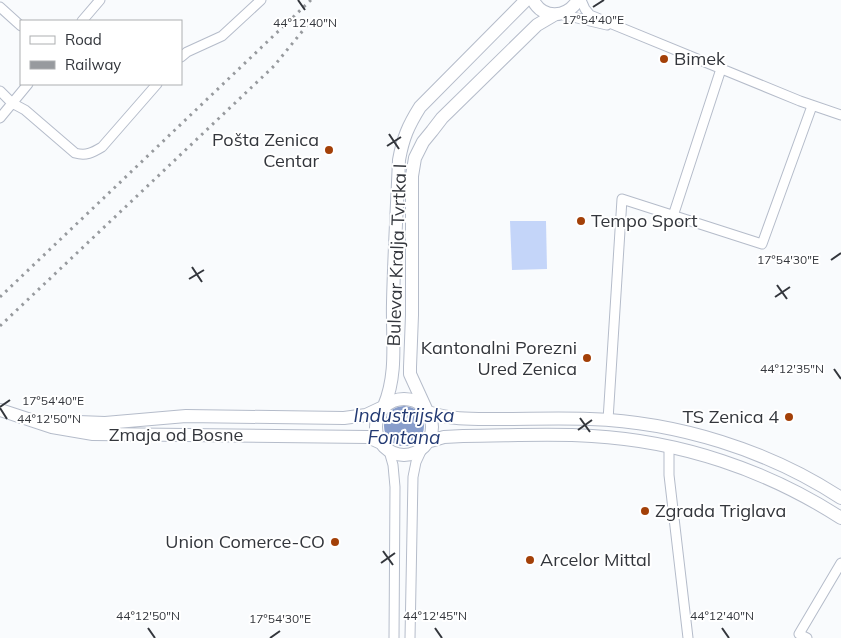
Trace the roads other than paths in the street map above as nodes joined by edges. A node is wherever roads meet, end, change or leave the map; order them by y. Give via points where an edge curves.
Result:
1 (98, 0) edge
2 (261, 0) edge
3 (526, 0) edge
4 (533, 0) edge
5 (579, 0) edge
6 (0, 6) edge
7 (557, 14) junction
8 (83, 20) edge
9 (20, 25) edge
10 (622, 28) junction
11 (182, 56) edge
12 (721, 69) junction
13 (27, 85) edge
14 (156, 85) edge
15 (0, 91) edge
16 (12, 103) junction
17 (812, 106) junction
18 (841, 115) edge
19 (0, 118) edge
20 (673, 216) junction
21 (384, 406) junction
22 (0, 410) edge
23 (427, 410) junction
24 (29, 420) junction
25 (608, 420) junction
26 (425, 445) junction
27 (385, 447) junction
28 (669, 447) junction
29 (841, 498) edge
30 (841, 518) edge
31 (841, 563) edge
32 (394, 638) edge
33 (410, 638) edge
34 (688, 638) edge
35 (807, 638) edge

1 - 8 street
2 - 11 street via 222,36
3 - 21 main road, Bulevar Kralja Tvrtka I via 420,108 403,138 399,160 393,304 394,374
4 - 7 main road via 540,10
5 - 7 main road, Bulevar Kralja Tvrtka I via 574,7
5 - 10 street via 590,14
6 - 9 street
7 - 10 street
7 - 23 main road, Bulevar Kralja Tvrtka I via 537,25 442,118 415,158 412,176 410,367
10 - 12 street
12 - 17 street
12 - 20 street
13 - 16 street
14 - 16 street via 102,147 90,154 75,152
15 - 16 street
16 - 19 street
17 - 18 street
17 - 20 street via 762,244
20 - 25 street via 622,199
21 - 23 main road, Zmaja od Bosne via 401,398 419,403
21 - 24 main road, Zmaja od Bosne via 366,415 344,418 186,416 105,423
21 - 27 main road via 376,421 377,436
22 - 24 main road
23 - 25 main road, Zmaja od Bosne via 439,416 463,419
23 - 26 main road via 432,427
24 - 27 main road, Zmaja od Bosne via 52,428 93,434 368,438
25 - 29 main road, Zmaja od Bosne via 672,430 732,446 797,472
26 - 27 main road, Zmaja od Bosne via 407,455
26 - 28 main road, Zmaja od Bosne via 444,437 591,436
26 - 33 street via 413,477
27 - 32 street via 393,465 395,487
28 - 30 main road, Zmaja od Bosne via 759,474
28 - 34 street via 669,475
31 - 35 street via 799,634

